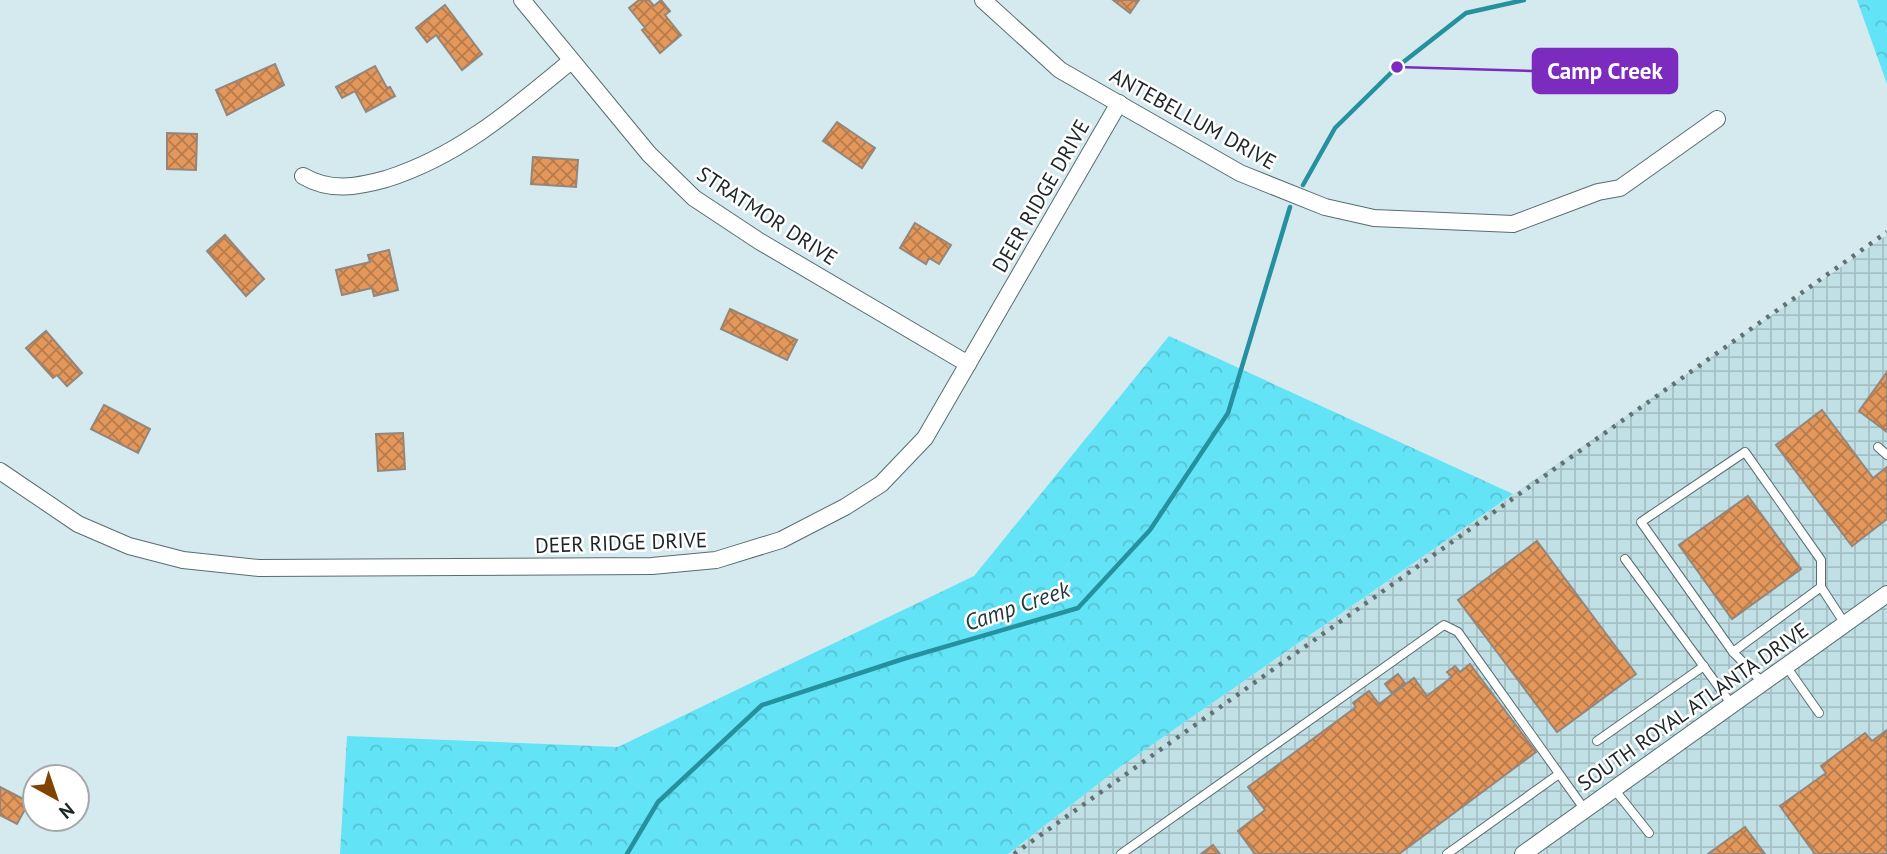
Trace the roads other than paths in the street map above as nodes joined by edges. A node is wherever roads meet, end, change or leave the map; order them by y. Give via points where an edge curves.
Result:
1 (522, 0) edge
2 (983, 0) edge
3 (571, 61) junction
4 (1119, 103) junction
5 (1717, 119) dead end
6 (303, 176) dead end
7 (968, 364) junction
8 (1878, 447) dead end
9 (1887, 454) edge
10 (0, 471) edge
11 (1625, 559) dead end
12 (1821, 587) junction
13 (1887, 594) edge
14 (1845, 624) junction
15 (1733, 652) junction
16 (1704, 666) junction
17 (1786, 666) junction
18 (1763, 683) junction
19 (1732, 705) junction
20 (1819, 713) dead end
21 (1597, 741) dead end
22 (1559, 774) junction
23 (1614, 789) junction
24 (1585, 810) junction
25 (1649, 832) dead end
26 (1121, 854) edge
27 (1447, 854) edge
28 (1523, 854) edge

1 - 3 street, STRATMOR DRIVE
2 - 4 street, ANTEBELLUM DRIVE via 1060,70
3 - 6 street via 496,123 410,171 365,185 335,188
3 - 7 street, STRATMOR DRIVE via 649,154 694,198
4 - 5 street, ANTEBELLUM DRIVE via 1240,173 1325,207 1374,218 1513,224 1620,188
4 - 7 street, DEER RIDGE DRIVE
7 - 10 street, DEER RIDGE DRIVE via 925,439 881,484 781,540 716,560 652,566 259,568 183,560 129,546 78,524
8 - 9 lane
11 - 16 lane
12 - 14 lane
12 - 15 lane
12 - 15 lane via 1821,560 1745,452 1641,522
13 - 14 street, SOUTH ROYAL ATLANTA DRIVE
14 - 17 street, SOUTH ROYAL ATLANTA DRIVE
15 - 18 lane
16 - 19 lane
16 - 21 lane
17 - 18 street, SOUTH ROYAL ATLANTA DRIVE
17 - 20 lane
18 - 19 street, SOUTH ROYAL ATLANTA DRIVE
19 - 23 street, SOUTH ROYAL ATLANTA DRIVE
22 - 24 lane
22 - 26 lane via 1458,632 1444,625
22 - 27 lane
23 - 24 street, SOUTH ROYAL ATLANTA DRIVE
23 - 25 lane
24 - 28 street, SOUTH ROYAL ATLANTA DRIVE

